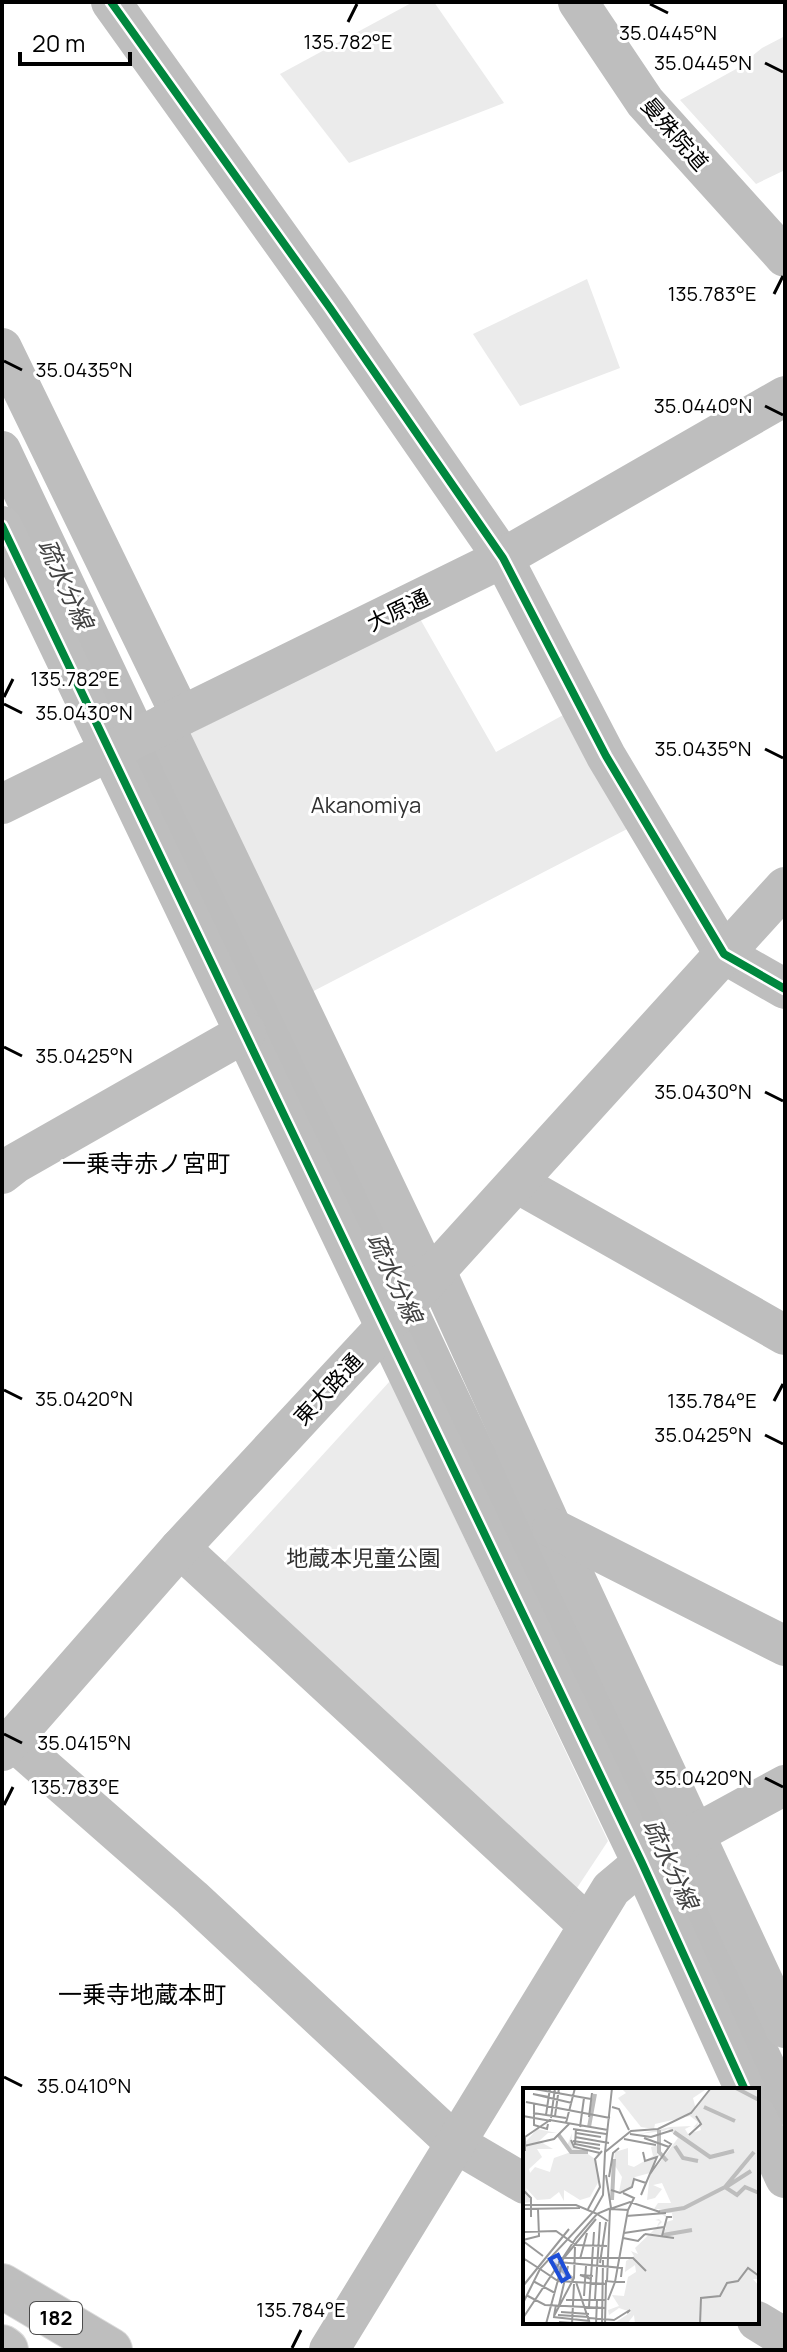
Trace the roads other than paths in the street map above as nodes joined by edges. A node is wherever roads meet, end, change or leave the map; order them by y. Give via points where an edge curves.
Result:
1 (111, 2) edge
2 (578, 2) edge
3 (785, 257) edge
4 (2, 348) edge
5 (785, 396) edge
6 (2, 526) edge
7 (503, 558) junction
8 (148, 732) junction
9 (2, 804) edge
10 (785, 887) edge
11 (724, 954) junction
12 (785, 989) edge
13 (246, 1032) junction
14 (2, 1174) edge
15 (517, 1183) junction
16 (414, 1295) junction
17 (785, 1335) edge
18 (552, 1528) junction
19 (180, 1548) junction
20 (785, 1646) edge
21 (7, 1745) edge
22 (785, 1785) edge
23 (694, 1834) junction
24 (642, 1863) junction
25 (588, 1925) junction
26 (785, 2028) edge
27 (744, 2088) edge
28 (759, 2121) edge
29 (455, 2143) junction
30 (785, 2178) edge
31 (523, 2183) edge
32 (2, 2286) edge
33 (759, 2322) edge
34 (785, 2338) edge
35 (110, 2350) edge
36 (329, 2350) edge

1 - 7 street
2 - 3 street, 曼殊院道 via 645,102
4 - 8 street
5 - 7 street, 大原通
6 - 8 street
7 - 8 street, 大原通
7 - 11 street via 606,756
8 - 9 street, 大原通
8 - 13 street
8 - 16 street
10 - 11 street, 東大路通
11 - 12 street
11 - 15 street, 東大路通
13 - 14 street
13 - 16 street
15 - 16 street, 東大路通
15 - 17 street
16 - 18 street
16 - 19 street, 東大路通
16 - 24 street
18 - 20 street
18 - 23 street
19 - 21 street, 東大路通
19 - 25 street
21 - 29 street via 192,1898
22 - 23 street
23 - 24 street
23 - 26 street
24 - 25 street via 611,1889
24 - 27 street
25 - 29 street
28 - 30 street
29 - 31 street
29 - 36 street
32 - 35 main road, 182
33 - 34 street

